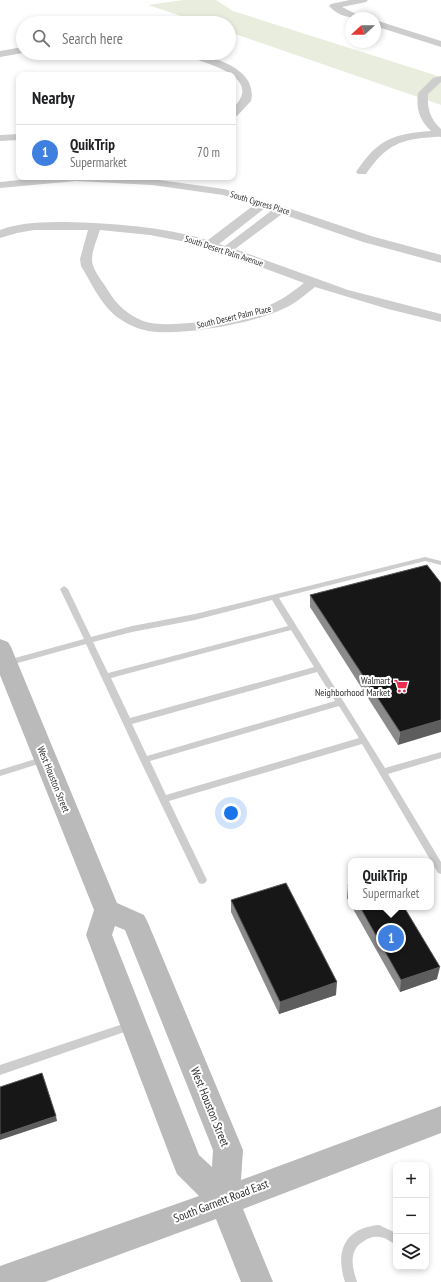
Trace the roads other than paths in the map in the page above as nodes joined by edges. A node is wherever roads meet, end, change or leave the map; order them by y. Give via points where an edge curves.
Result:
1 (363, 0) edge
2 (345, 13) edge
3 (381, 25) edge
4 (441, 44) edge
5 (16, 51) edge
6 (0, 54) edge
7 (202, 60) edge
8 (230, 72) edge
9 (236, 76) edge
10 (441, 78) edge
11 (236, 111) edge
12 (441, 133) edge
13 (16, 137) edge
14 (0, 138) edge
15 (362, 172) dead end
16 (16, 178) edge
17 (0, 179) edge
18 (49, 180) edge
19 (160, 180) edge
20 (0, 185) edge
21 (263, 204) junction
22 (281, 209) junction
23 (95, 226) junction
24 (0, 234) edge
25 (209, 244) junction
26 (225, 251) junction
27 (441, 259) edge
28 (314, 282) junction
29 (441, 318) edge
30 (441, 563) edge
31 (64, 589) dead end
32 (274, 597) junction
33 (293, 627) junction
34 (89, 641) junction
35 (3, 655) edge
36 (319, 669) junction
37 (106, 678) junction
38 (340, 703) junction
39 (127, 722) junction
40 (364, 740) junction
41 (441, 755) edge
42 (46, 759) junction
43 (144, 760) junction
44 (383, 772) junction
45 (0, 773) edge
46 (163, 799) junction
47 (434, 858) edge
48 (434, 858) edge
49 (441, 870) edge
50 (202, 880) dead end
51 (107, 910) junction
52 (134, 1024) junction
53 (0, 1070) edge
54 (441, 1119) edge
55 (224, 1200) junction
56 (393, 1238) edge
57 (1, 1282) edge
58 (257, 1282) edge
59 (352, 1282) edge

1 - 2 street via 334,6
3 - 4 street
5 - 6 street
7 - 8 street
9 - 11 street via 244,81 247,88 246,101
10 - 12 street via 422,93 422,102 426,120 431,127
12 - 15 street via 391,142
13 - 14 street
16 - 17 street
18 - 20 street, South Cypress Place
19 - 21 street, South Cypress Place via 224,192
21 - 22 street, South Cypress Place
21 - 25 street
22 - 26 street
22 - 27 street, South Cypress Place via 366,239
23 - 24 street, South Desert Palm Avenue via 10,229
23 - 25 street, South Desert Palm Avenue via 149,231
23 - 28 street, South Desert Palm Place via 86,259 87,266 119,312 130,320 147,326 196,326 266,311 280,305
25 - 26 street, South Desert Palm Avenue
26 - 28 street, South Desert Palm Avenue
28 - 29 street, South Desert Palm Avenue via 370,300
30 - 32 lane via 425,559
31 - 34 lane
32 - 33 lane
32 - 34 lane
33 - 36 lane
33 - 37 lane
34 - 35 lane
34 - 37 lane
35 - 42 main road, West Houston Street
36 - 38 lane
36 - 39 lane
37 - 39 lane
38 - 40 lane
38 - 43 lane
39 - 43 lane
40 - 44 lane
40 - 46 lane
41 - 44 lane
42 - 45 lane
42 - 51 main road, West Houston Street
43 - 46 lane
44 - 47 lane
46 - 50 lane
48 - 49 lane
51 - 52 main road via 99,935
51 - 55 main road, West Houston Street via 135,924 225,1142 228,1150
52 - 53 lane
52 - 55 main road via 188,1164
54 - 55 main road, South Garnett Road East
55 - 57 main road, South Garnett Road East
55 - 58 main road
56 - 59 lane via 379,1231 364,1234 350,1244 345,1259

